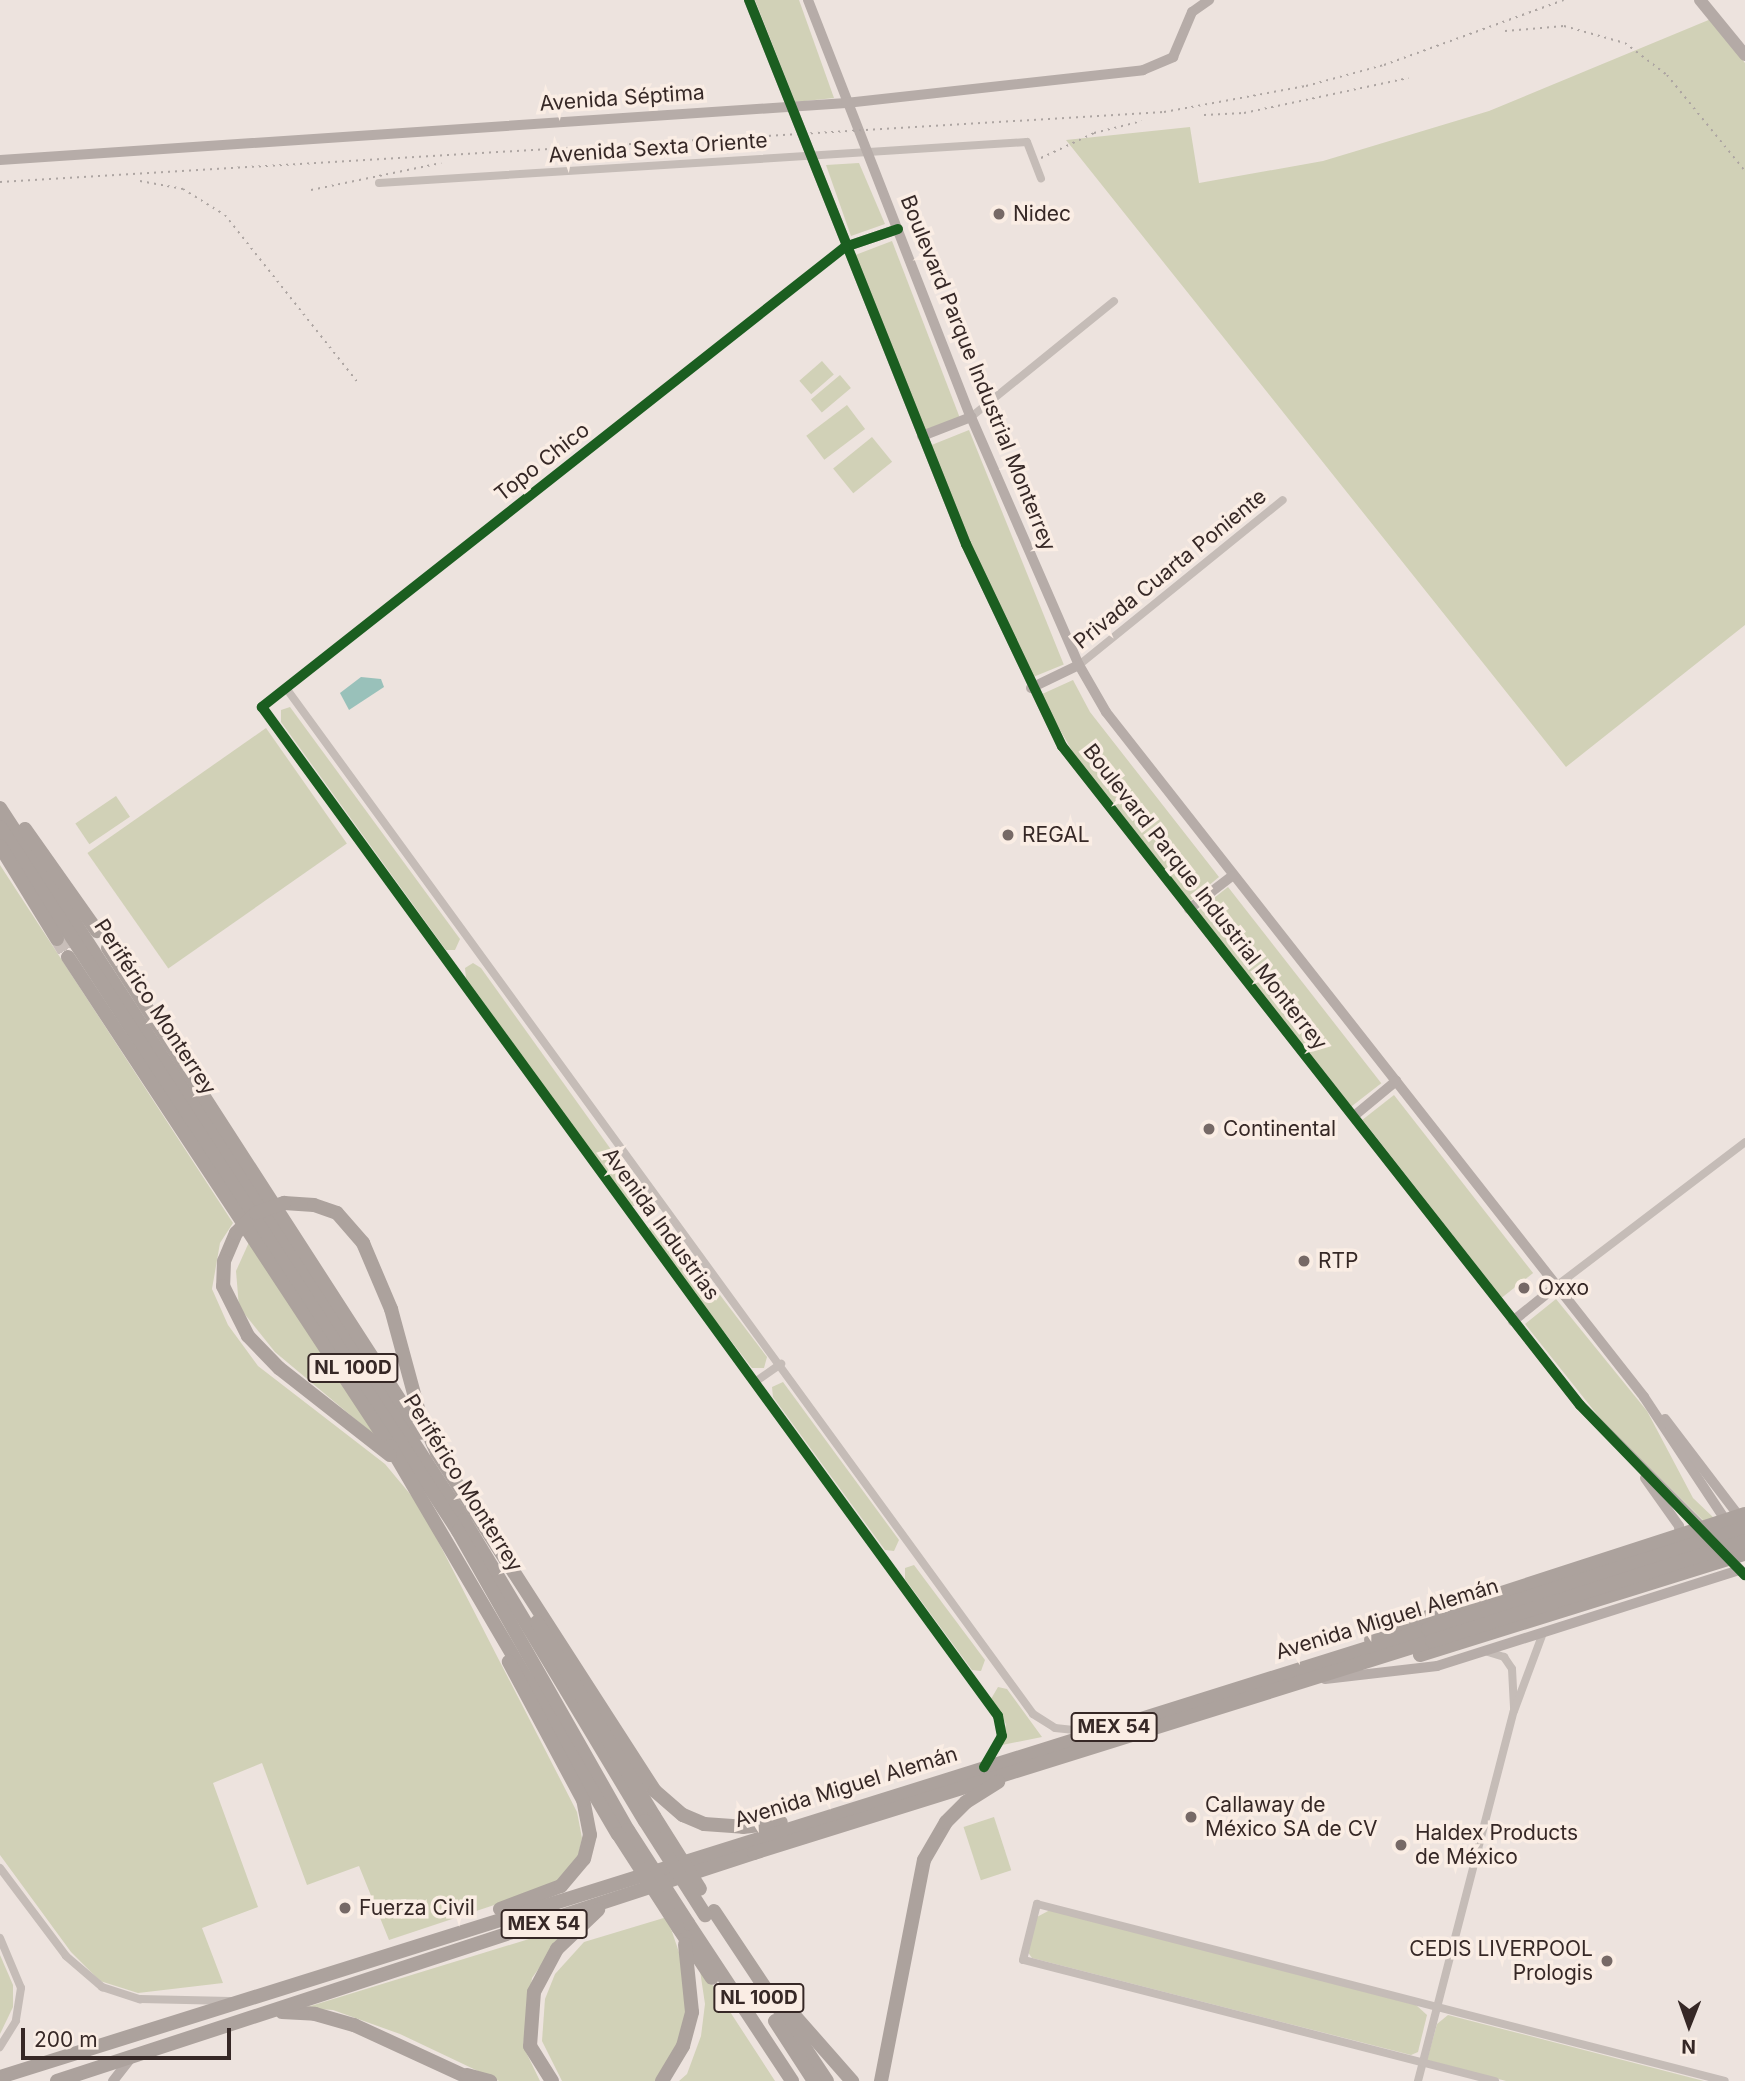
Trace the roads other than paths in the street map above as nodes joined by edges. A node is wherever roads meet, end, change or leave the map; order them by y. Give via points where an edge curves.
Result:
1 (749, 0) edge
2 (808, 0) edge
3 (1209, 0) edge
4 (1700, 0) edge
5 (1705, 0) edge
6 (1745, 50) edge
7 (1745, 55) edge
8 (846, 103) junction
9 (793, 106) junction
10 (868, 150) junction
11 (812, 155) junction
12 (0, 160) edge
13 (1041, 178) dead end
14 (379, 183) dead end
15 (898, 229) junction
16 (845, 247) junction
17 (1114, 301) dead end
18 (971, 416) junction
19 (922, 436) junction
20 (1283, 500) dead end
21 (1079, 665) junction
22 (286, 688) junction
23 (1031, 688) junction
24 (262, 707) joint
25 (0, 793) edge
26 (0, 808) edge
27 (0, 827) edge
28 (0, 846) edge
29 (1231, 876) junction
30 (1189, 909) junction
31 (97, 931) dead end
32 (57, 939) tunnel mouth
33 (108, 948) dead end
34 (68, 957) tunnel mouth
35 (1396, 1081) junction
36 (1354, 1116) junction
37 (1745, 1142) edge
38 (1555, 1287) junction
39 (1513, 1321) junction
40 (780, 1364) junction
41 (755, 1382) junction
42 (1623, 1451) junction
43 (437, 1453) junction
44 (408, 1478) junction
45 (1739, 1520) edge
46 (1704, 1529) junction
47 (489, 1535) junction
48 (1677, 1538) junction
49 (1745, 1541) edge
50 (1745, 1551) edge
51 (1728, 1559) junction
52 (1688, 1571) junction
53 (1743, 1573) edge
54 (471, 1581) junction
55 (1620, 1591) junction
56 (1592, 1614) junction
57 (1552, 1626) junction
58 (1430, 1635) junction
59 (1363, 1648) junction
60 (1473, 1653) junction
61 (1346, 1668) junction
62 (1306, 1679) junction
63 (1514, 1711) junction
64 (1095, 1732) junction
65 (1031, 1765) junction
66 (984, 1766) junction
67 (649, 1819) junction
68 (800, 1823) junction
69 (623, 1832) junction
70 (0, 1868) edge
71 (606, 1904) junction
72 (710, 1913) junction
73 (683, 1929) junction
74 (445, 1937) junction
75 (0, 1938) edge
76 (749, 1965) junction
77 (237, 2001) junction
78 (1438, 2006) junction
79 (267, 2013) junction
80 (0, 2047) edge
81 (138, 2054) junction
82 (1423, 2062) junction
83 (0, 2077) edge
84 (471, 2078) edge
85 (57, 2081) edge
86 (113, 2081) edge
87 (490, 2081) edge
88 (552, 2081) edge
89 (662, 2081) edge
90 (780, 2081) edge
91 (792, 2081) edge
92 (814, 2081) edge
93 (827, 2081) edge
94 (852, 2081) edge
95 (881, 2081) edge
96 (1418, 2081) edge
97 (1495, 2081) edge
98 (1725, 2081) edge

1 - 9 street, Boulevard Parque Industrial Monterrey
2 - 8 street, Boulevard Parque Industrial Monterrey
3 - 8 street, Avenida Séptima via 1192,12 1173,57 1143,70
4 - 7 main road
5 - 6 main road
8 - 9 street, Avenida Séptima
8 - 10 street, Boulevard Parque Industrial Monterrey
9 - 11 street, Boulevard Parque Industrial Monterrey
9 - 12 street, Avenida Séptima
10 - 11 street, Avenida Sexta Oriente
10 - 13 street, Avenida Sexta Oriente via 1027,142
10 - 15 street, Boulevard Parque Industrial Monterrey
11 - 14 street, Avenida Sexta Oriente
11 - 16 street, Boulevard Parque Industrial Monterrey
15 - 16 street
15 - 18 street, Boulevard Parque Industrial Monterrey
16 - 19 street, Boulevard Parque Industrial Monterrey
16 - 22 street, Topo Chico
17 - 18 street
18 - 19 street
18 - 21 street, Boulevard Parque Industrial Monterrey
19 - 23 street, Boulevard Parque Industrial Monterrey
20 - 21 street, Privada Cuarta Poniente
21 - 23 street
21 - 29 street, Boulevard Parque Industrial Monterrey via 1127,744
22 - 24 street, Topo Chico
22 - 40 street, Avenida Industrias
23 - 30 street, Boulevard Parque Industrial Monterrey via 1072,762
24 - 41 street, Avenida Industrias
25 - 31 highway
26 - 67 highway, Periférico Monterrey / NL 100D via 464,1520
27 - 69 highway, Periférico Monterrey / NL 100D via 458,1531
28 - 32 highway
29 - 30 street
29 - 35 street, Boulevard Parque Industrial Monterrey
30 - 36 street, Boulevard Parque Industrial Monterrey
33 - 43 highway
34 - 44 highway
35 - 36 street
35 - 38 street, Boulevard Parque Industrial Monterrey
36 - 39 street, Boulevard Parque Industrial Monterrey
37 - 38 street
38 - 39 street
38 - 45 street, Boulevard Parque Industrial Monterrey
39 - 42 street, Boulevard Parque Industrial Monterrey
40 - 41 street
40 - 64 street, Avenida Industrias via 1033,1714 1055,1728
41 - 66 street, Avenida Industrias via 1000,1720 1001,1740
42 - 46 street, Boulevard Parque Industrial Monterrey
42 - 48 street via 1672,1514
43 - 44 highway, bridge via 419,1412 391,1309 362,1243 337,1213 314,1205 284,1203 256,1213 236,1233 224,1261 223,1286 248,1336 279,1368 383,1449
43 - 47 highway
44 - 54 highway
45 - 46 highway
45 - 50 street, Boulevard Parque Industrial Monterrey
45 - 58 highway, Avenida Miguel Alemán / MEX 54, bridge
46 - 48 highway
46 - 51 street, Boulevard Parque Industrial Monterrey
47 - 67 highway
47 - 68 highway via 663,1800 683,1815 717,1827
48 - 52 highway via 1689,1540 1699,1550 1699,1561
48 - 59 highway via 1390,1629
49 - 58 highway, Avenida Miguel Alemán / MEX 54, bridge
50 - 51 highway
51 - 52 highway
51 - 53 street, Boulevard Parque Industrial Monterrey
52 - 55 highway
53 - 56 street
54 - 69 highway
54 - 74 highway via 530,1708 583,1800 590,1835 584,1858 561,1886 472,1919
55 - 56 street
55 - 61 highway via 1419,1655
56 - 57 street
57 - 60 street
57 - 63 street via 1536,1644
58 - 59 highway, Avenida Miguel Alemán / MEX 54
58 - 61 highway, Avenida Miguel Alemán / MEX 54
59 - 64 highway, Avenida Miguel Alemán / MEX 54
60 - 62 street via 1416,1670
60 - 63 street via 1495,1652 1509,1662 1514,1673
61 - 62 highway, Avenida Miguel Alemán / MEX 54
62 - 65 highway, Avenida Miguel Alemán / MEX 54
63 - 78 street
64 - 66 highway, Avenida Miguel Alemán / MEX 54
65 - 71 highway, Avenida Miguel Alemán / MEX 54
65 - 95 highway via 966,1802 946,1822 927,1853 915,1892
66 - 68 highway, Avenida Miguel Alemán / MEX 54
67 - 72 highway, Periférico Monterrey / NL 100D, bridge
68 - 74 highway, Avenida Miguel Alemán / MEX 54
69 - 73 highway, Periférico Monterrey / NL 100D, bridge
70 - 77 street via 66,1956 102,1987 139,1999
71 - 79 highway, Avenida Miguel Alemán / MEX 54
71 - 88 highway via 557,1949 534,1992 530,2046
72 - 76 highway
72 - 92 highway, Periférico Monterrey / NL 100D
73 - 89 highway via 692,2012 683,2046
73 - 90 highway
73 - 91 highway, Periférico Monterrey / NL 100D
74 - 77 highway, Avenida Miguel Alemán / MEX 54
75 - 80 street via 21,1988 16,2021
76 - 93 highway
76 - 94 highway
77 - 83 highway, Avenida Miguel Alemán / MEX 54
78 - 82 street
78 - 82 street via 1037,1904 1023,1960
78 - 98 street
79 - 81 highway, Avenida Miguel Alemán / MEX 54
79 - 84 highway via 303,2012 341,2020
81 - 85 highway, Avenida Miguel Alemán / MEX 54
81 - 86 street via 124,2063
82 - 96 street
82 - 97 street
84 - 87 highway

